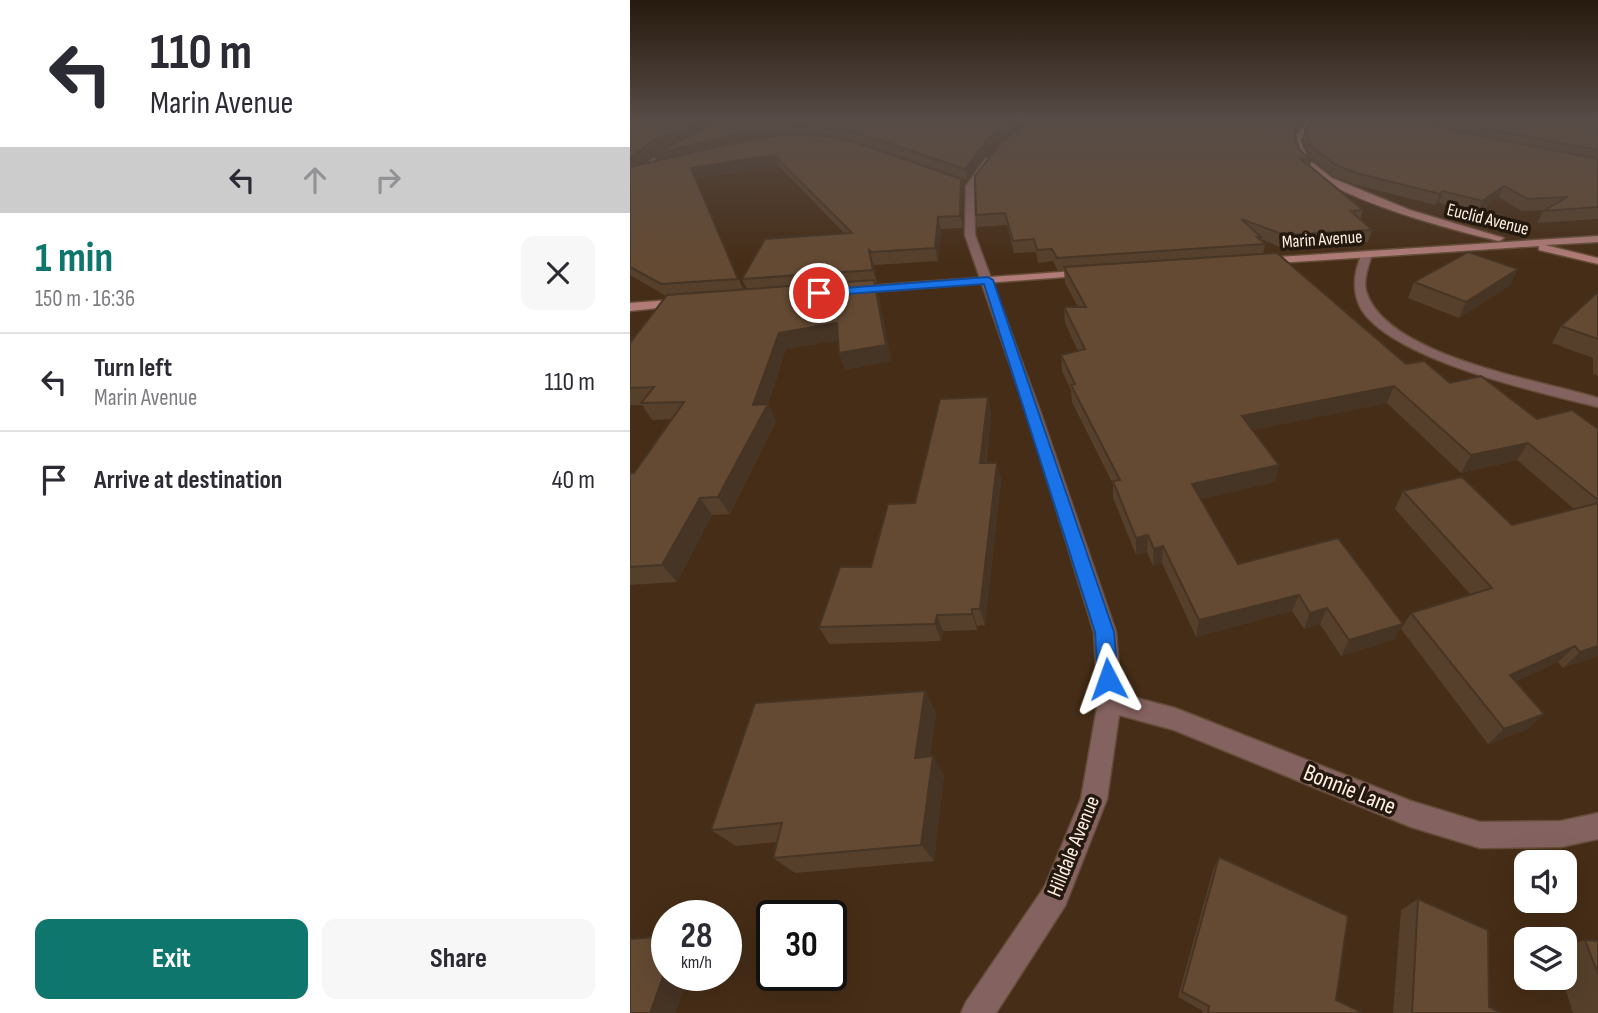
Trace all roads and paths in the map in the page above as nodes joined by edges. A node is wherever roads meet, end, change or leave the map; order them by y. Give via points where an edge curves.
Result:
1 (984, 167) edge
2 (1313, 167) edge
3 (662, 171) edge
4 (633, 176) edge
5 (958, 184) edge
6 (970, 186) junction
7 (1598, 239) edge
8 (1522, 243) junction
9 (1367, 254) junction
10 (1598, 261) edge
11 (1251, 262) edge
12 (1107, 272) edge
13 (988, 280) junction
14 (846, 291) edge
15 (698, 302) edge
16 (630, 306) edge
17 (1598, 403) edge
18 (1110, 702) junction
19 (1598, 826) edge
20 (977, 1013) edge

1 - 6 street
2 - 8 street, Euclid Avenue via 1335,183 1397,210
3 - 4 street
5 - 6 street
6 - 13 street, Hilldale Avenue via 970,235
7 - 8 street, Marin Avenue
8 - 9 street, Marin Avenue
8 - 10 street, Euclid Avenue
9 - 11 street, Marin Avenue
9 - 17 street via 1359,289 1364,303 1375,318 1402,338 1476,370
12 - 13 street
13 - 14 street
13 - 18 street, Hilldale Avenue via 1105,632
15 - 16 street
18 - 19 street, Bonnie Lane via 1175,719 1411,814 1480,835 1561,834
18 - 20 street, Hilldale Avenue via 1094,799 1055,896

